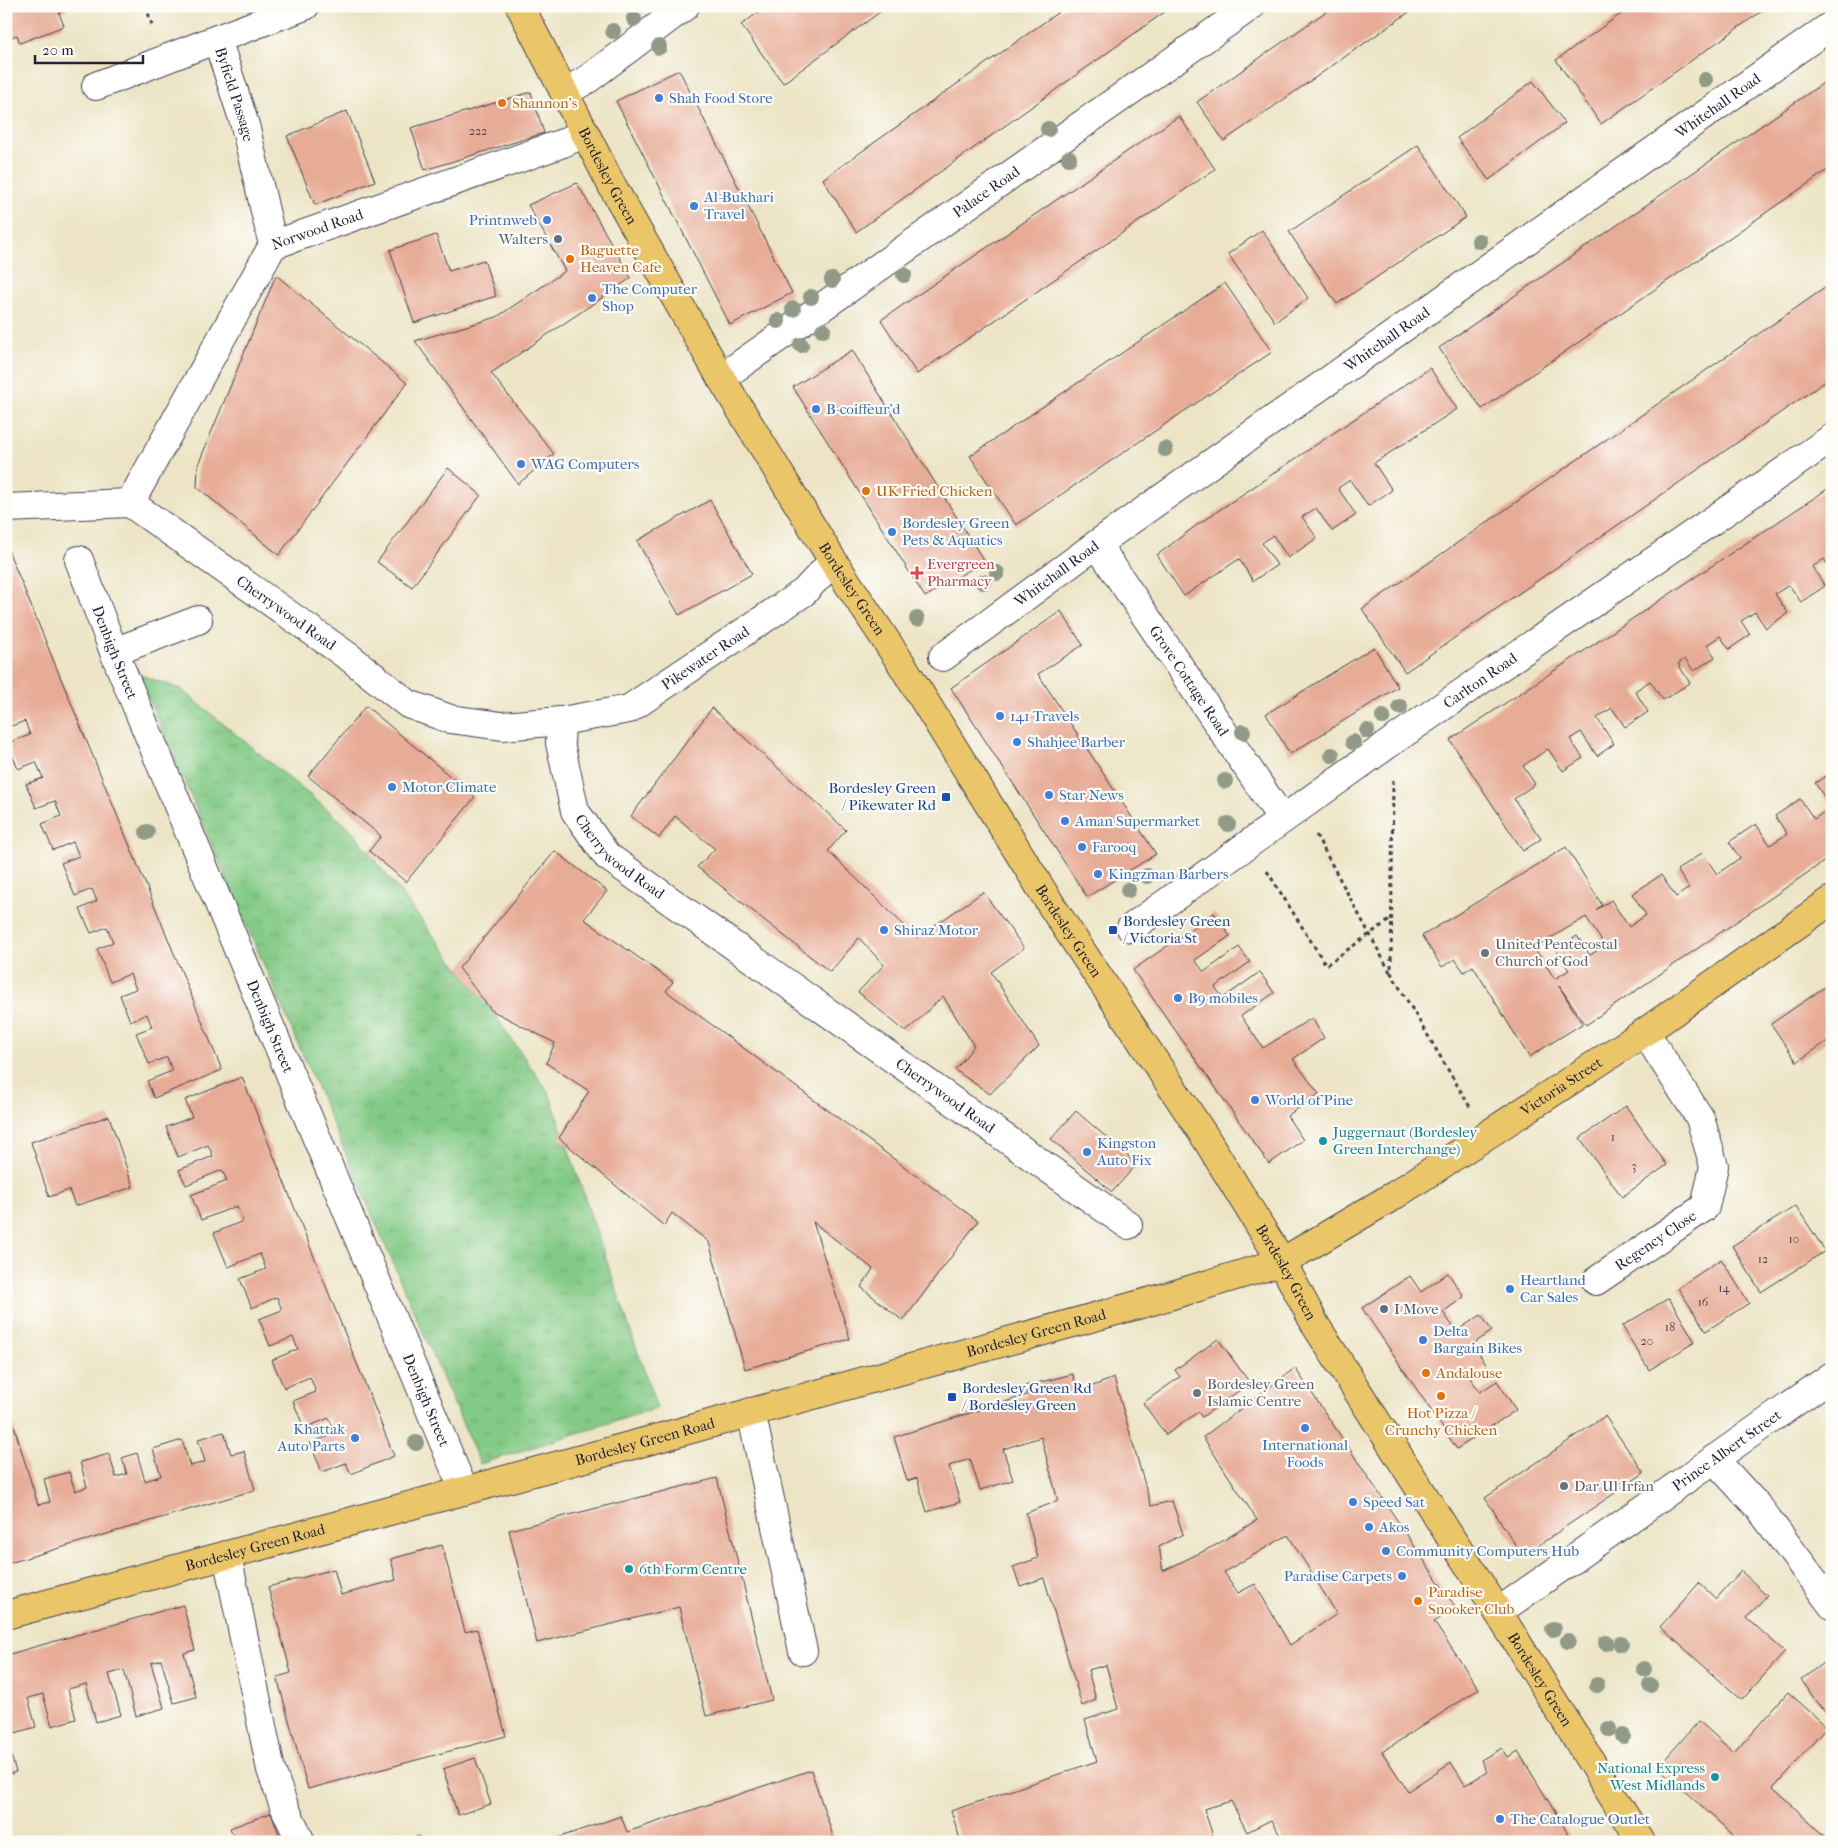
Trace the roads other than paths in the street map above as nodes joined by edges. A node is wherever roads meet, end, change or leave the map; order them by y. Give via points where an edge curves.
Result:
1 (304, 6) edge
2 (520, 6) edge
3 (686, 6) edge
4 (1251, 6) edge
5 (1832, 25) edge
6 (217, 40) junction
7 (96, 86) dead end
8 (565, 92) junction
9 (584, 133) junction
10 (274, 245) junction
11 (722, 378) junction
12 (1832, 438) edge
13 (130, 502) junction
14 (6, 508) edge
15 (1097, 544) junction
16 (79, 560) dead end
17 (833, 561) junction
18 (198, 620) dead end
19 (114, 652) junction
20 (944, 657) dead end
21 (561, 721) junction
22 (1291, 812) junction
23 (1832, 900) edge
24 (1131, 928) dead end
25 (1645, 1032) junction
26 (1128, 1225) dead end
27 (1282, 1262) junction
28 (1596, 1281) dead end
29 (1832, 1376) edge
30 (751, 1412) junction
31 (1714, 1459) junction
32 (464, 1491) junction
33 (227, 1555) junction
34 (1832, 1605) edge
35 (1498, 1612) junction
36 (6, 1615) edge
37 (803, 1651) dead end
38 (301, 1842) edge
39 (1640, 1842) edge

1 - 6 street
2 - 8 main road, Bordesley Green
3 - 8 street
4 - 11 street, Palace Road
5 - 15 street, Whitehall Road
6 - 7 street, Byfield Passage
6 - 10 street, Byfield Passage via 245,125
8 - 9 main road, Bordesley Green
9 - 10 street, Norwood Road
9 - 11 main road, Bordesley Green
10 - 13 street, Norwood Road
11 - 17 main road, Bordesley Green
12 - 22 street, Carlton Road
13 - 14 street
13 - 21 street, Cherrywood Road via 349,657 408,704 450,719 502,726
15 - 20 street, Whitehall Road
15 - 22 street, Grove Cottage Road
16 - 19 street, Denbigh Street
17 - 21 street, Pikewater Road via 804,592 629,709
17 - 27 main road, Bordesley Green via 901,663 1057,915 1205,1137
18 - 19 street
19 - 32 street, Denbigh Street
21 - 26 street, Cherrywood Road via 560,743 575,811 607,856
22 - 24 street, Carlton Road
23 - 25 main road, Victoria Street
25 - 27 main road, Victoria Street via 1396,1195
25 - 28 street, Regency Close via 1700,1118 1714,1166 1706,1207
27 - 30 main road, Bordesley Green Road
27 - 35 main road, Bordesley Green via 1316,1326
29 - 31 street, Prince Albert Street
30 - 32 main road, Bordesley Green Road
30 - 37 street
31 - 34 street via 1760,1509
31 - 35 street, Prince Albert Street
32 - 33 main road, Bordesley Green Road
33 - 36 main road, Bordesley Green Road
33 - 38 street via 271,1770
35 - 39 main road, Bordesley Green

